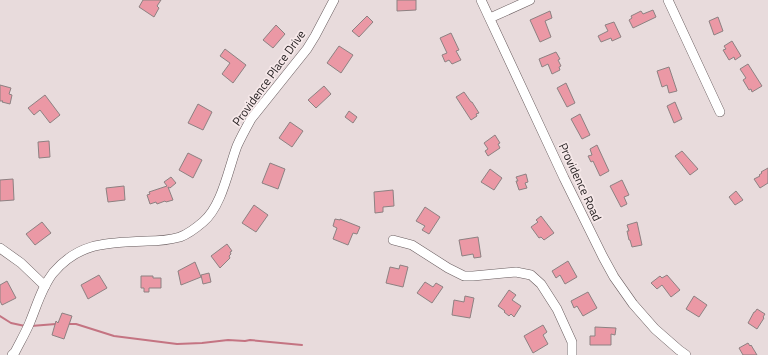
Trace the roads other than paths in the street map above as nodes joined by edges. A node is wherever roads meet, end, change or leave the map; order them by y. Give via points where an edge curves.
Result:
1 (334, 0) edge
2 (482, 0) edge
3 (530, 0) edge
4 (668, 0) edge
5 (490, 18) junction
6 (720, 112) dead end
7 (393, 240) dead end
8 (0, 248) edge
9 (45, 286) junction
10 (12, 355) edge
11 (572, 355) edge
12 (686, 355) edge

1 - 9 street, Providence Place Drive via 307,49 243,132 218,202 204,222 190,232 172,239 107,243 85,248 62,263
2 - 5 street, Providence Road
3 - 5 street
4 - 6 street
5 - 12 street, Providence Road via 564,178 614,277 633,304 655,328
7 - 11 street via 412,245 464,276 516,272 531,275 541,284 557,309 572,342
8 - 9 street via 21,263
9 - 10 street, Providence Place Drive via 30,322

